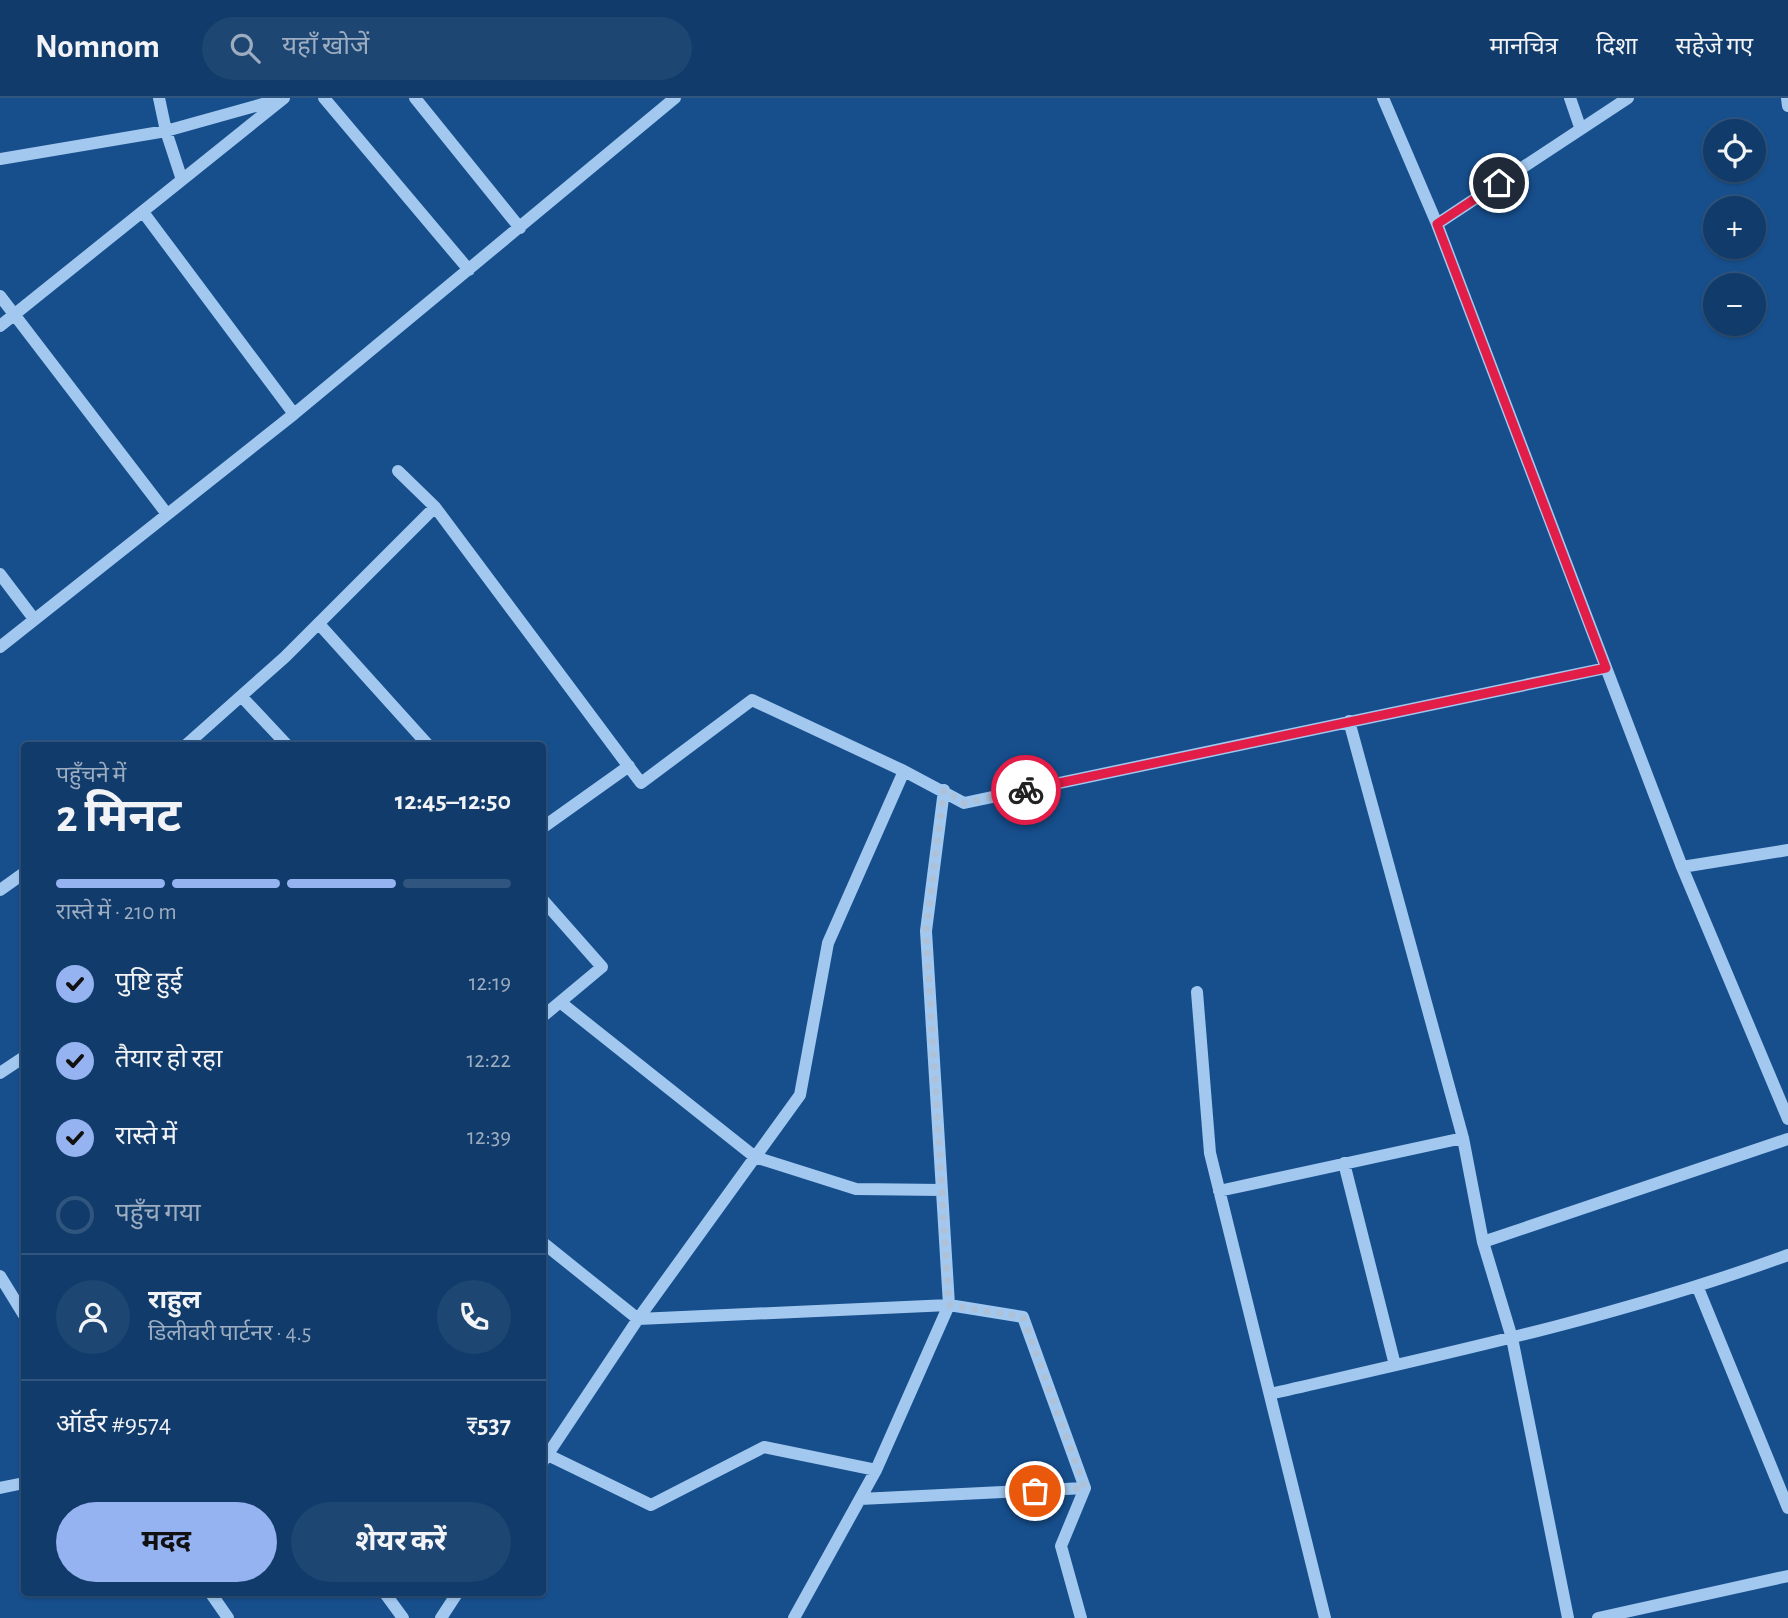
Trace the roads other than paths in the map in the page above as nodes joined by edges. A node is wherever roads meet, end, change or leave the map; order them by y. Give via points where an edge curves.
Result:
1 (159, 98) edge
2 (284, 98) edge
3 (324, 98) edge
4 (415, 98) edge
5 (675, 98) edge
6 (1383, 98) edge
7 (1570, 98) edge
8 (1628, 98) edge
9 (1787, 98) edge
10 (1788, 106) edge
11 (1580, 127) junction
12 (166, 131) junction
13 (0, 159) edge
14 (182, 180) junction
15 (143, 212) junction
16 (1437, 224) junction
17 (520, 228) junction
18 (469, 270) junction
19 (0, 296) edge
20 (14, 315) junction
21 (0, 326) edge
22 (294, 414) junction
23 (398, 471) dead end
24 (435, 507) junction
25 (167, 514) junction
26 (0, 574) edge
27 (34, 619) junction
28 (319, 624) junction
29 (0, 647) edge
30 (1606, 668) junction
31 (241, 696) junction
32 (1349, 721) junction
33 (189, 742) edge
34 (284, 742) edge
35 (425, 742) edge
36 (629, 766) junction
37 (904, 771) junction
38 (944, 790) junction
39 (546, 825) edge
40 (1788, 850) edge
41 (1682, 867) junction
42 (21, 875) edge
43 (0, 890) edge
44 (546, 904) edge
45 (1197, 992) dead end
46 (560, 1003) junction
47 (546, 1014) edge
48 (21, 1059) edge
49 (0, 1073) edge
50 (1788, 1083) edge
51 (1774, 1086) junction
52 (1788, 1119) edge
53 (1463, 1138) junction
54 (1788, 1139) edge
55 (755, 1157) junction
56 (1344, 1163) junction
57 (942, 1190) junction
58 (1219, 1191) junction
59 (1483, 1242) junction
60 (546, 1245) edge
61 (1788, 1255) edge
62 (0, 1276) edge
63 (1698, 1288) junction
64 (949, 1305) junction
65 (21, 1310) edge
66 (638, 1319) junction
67 (1511, 1338) junction
68 (1395, 1365) junction
69 (1270, 1394) junction
70 (546, 1457) edge
71 (546, 1459) edge
72 (876, 1470) junction
73 (21, 1484) edge
74 (0, 1488) edge
75 (1085, 1488) junction
76 (860, 1499) junction
77 (1788, 1507) edge
78 (1788, 1576) edge
79 (212, 1596) edge
80 (387, 1596) edge
81 (455, 1596) edge
82 (228, 1618) edge
83 (403, 1618) edge
84 (441, 1618) edge
85 (794, 1618) edge
86 (1081, 1618) edge
87 (1325, 1618) edge
88 (1569, 1618) edge
89 (1598, 1618) edge

1 - 12 street
2 - 12 street
2 - 14 street
3 - 18 street
4 - 17 street
5 - 17 street
6 - 16 street
7 - 11 street
8 - 11 street
9 - 10 street
11 - 16 street
12 - 13 street
12 - 14 street
14 - 15 street
15 - 20 street
15 - 22 street
16 - 30 street
17 - 18 street
18 - 22 street
19 - 20 street
20 - 21 street
20 - 25 street
22 - 25 street
23 - 24 street
24 - 28 street
24 - 36 street
25 - 27 street
26 - 27 street
27 - 29 street
28 - 31 street
28 - 35 street
30 - 32 street
30 - 41 street
31 - 33 street
31 - 34 street
32 - 38 street via 964,803
32 - 53 street
36 - 37 street via 641,783 752,700
36 - 39 street
37 - 38 street
37 - 55 street via 828,943 800,1094
38 - 57 street via 926,931
40 - 41 street
41 - 51 street
42 - 43 street
44 - 46 street via 601,967
45 - 58 street via 1210,1153
46 - 47 street
46 - 55 street
48 - 49 street
50 - 51 street
51 - 52 street
53 - 56 street
53 - 59 street
54 - 59 street
55 - 57 street via 856,1189
55 - 66 street
56 - 58 street
56 - 68 street
57 - 64 street
58 - 69 street
59 - 67 street
60 - 66 street
61 - 63 street
62 - 65 street
63 - 67 street
63 - 77 street
64 - 66 street
64 - 72 street
64 - 75 street via 1023,1317
66 - 70 street
67 - 68 street
67 - 88 street
68 - 69 street
69 - 87 street
71 - 72 street via 651,1505 764,1447
72 - 76 street
73 - 74 street
75 - 76 street
75 - 86 street via 1061,1546
76 - 85 street
78 - 89 street
79 - 82 street
80 - 83 street
81 - 84 street

